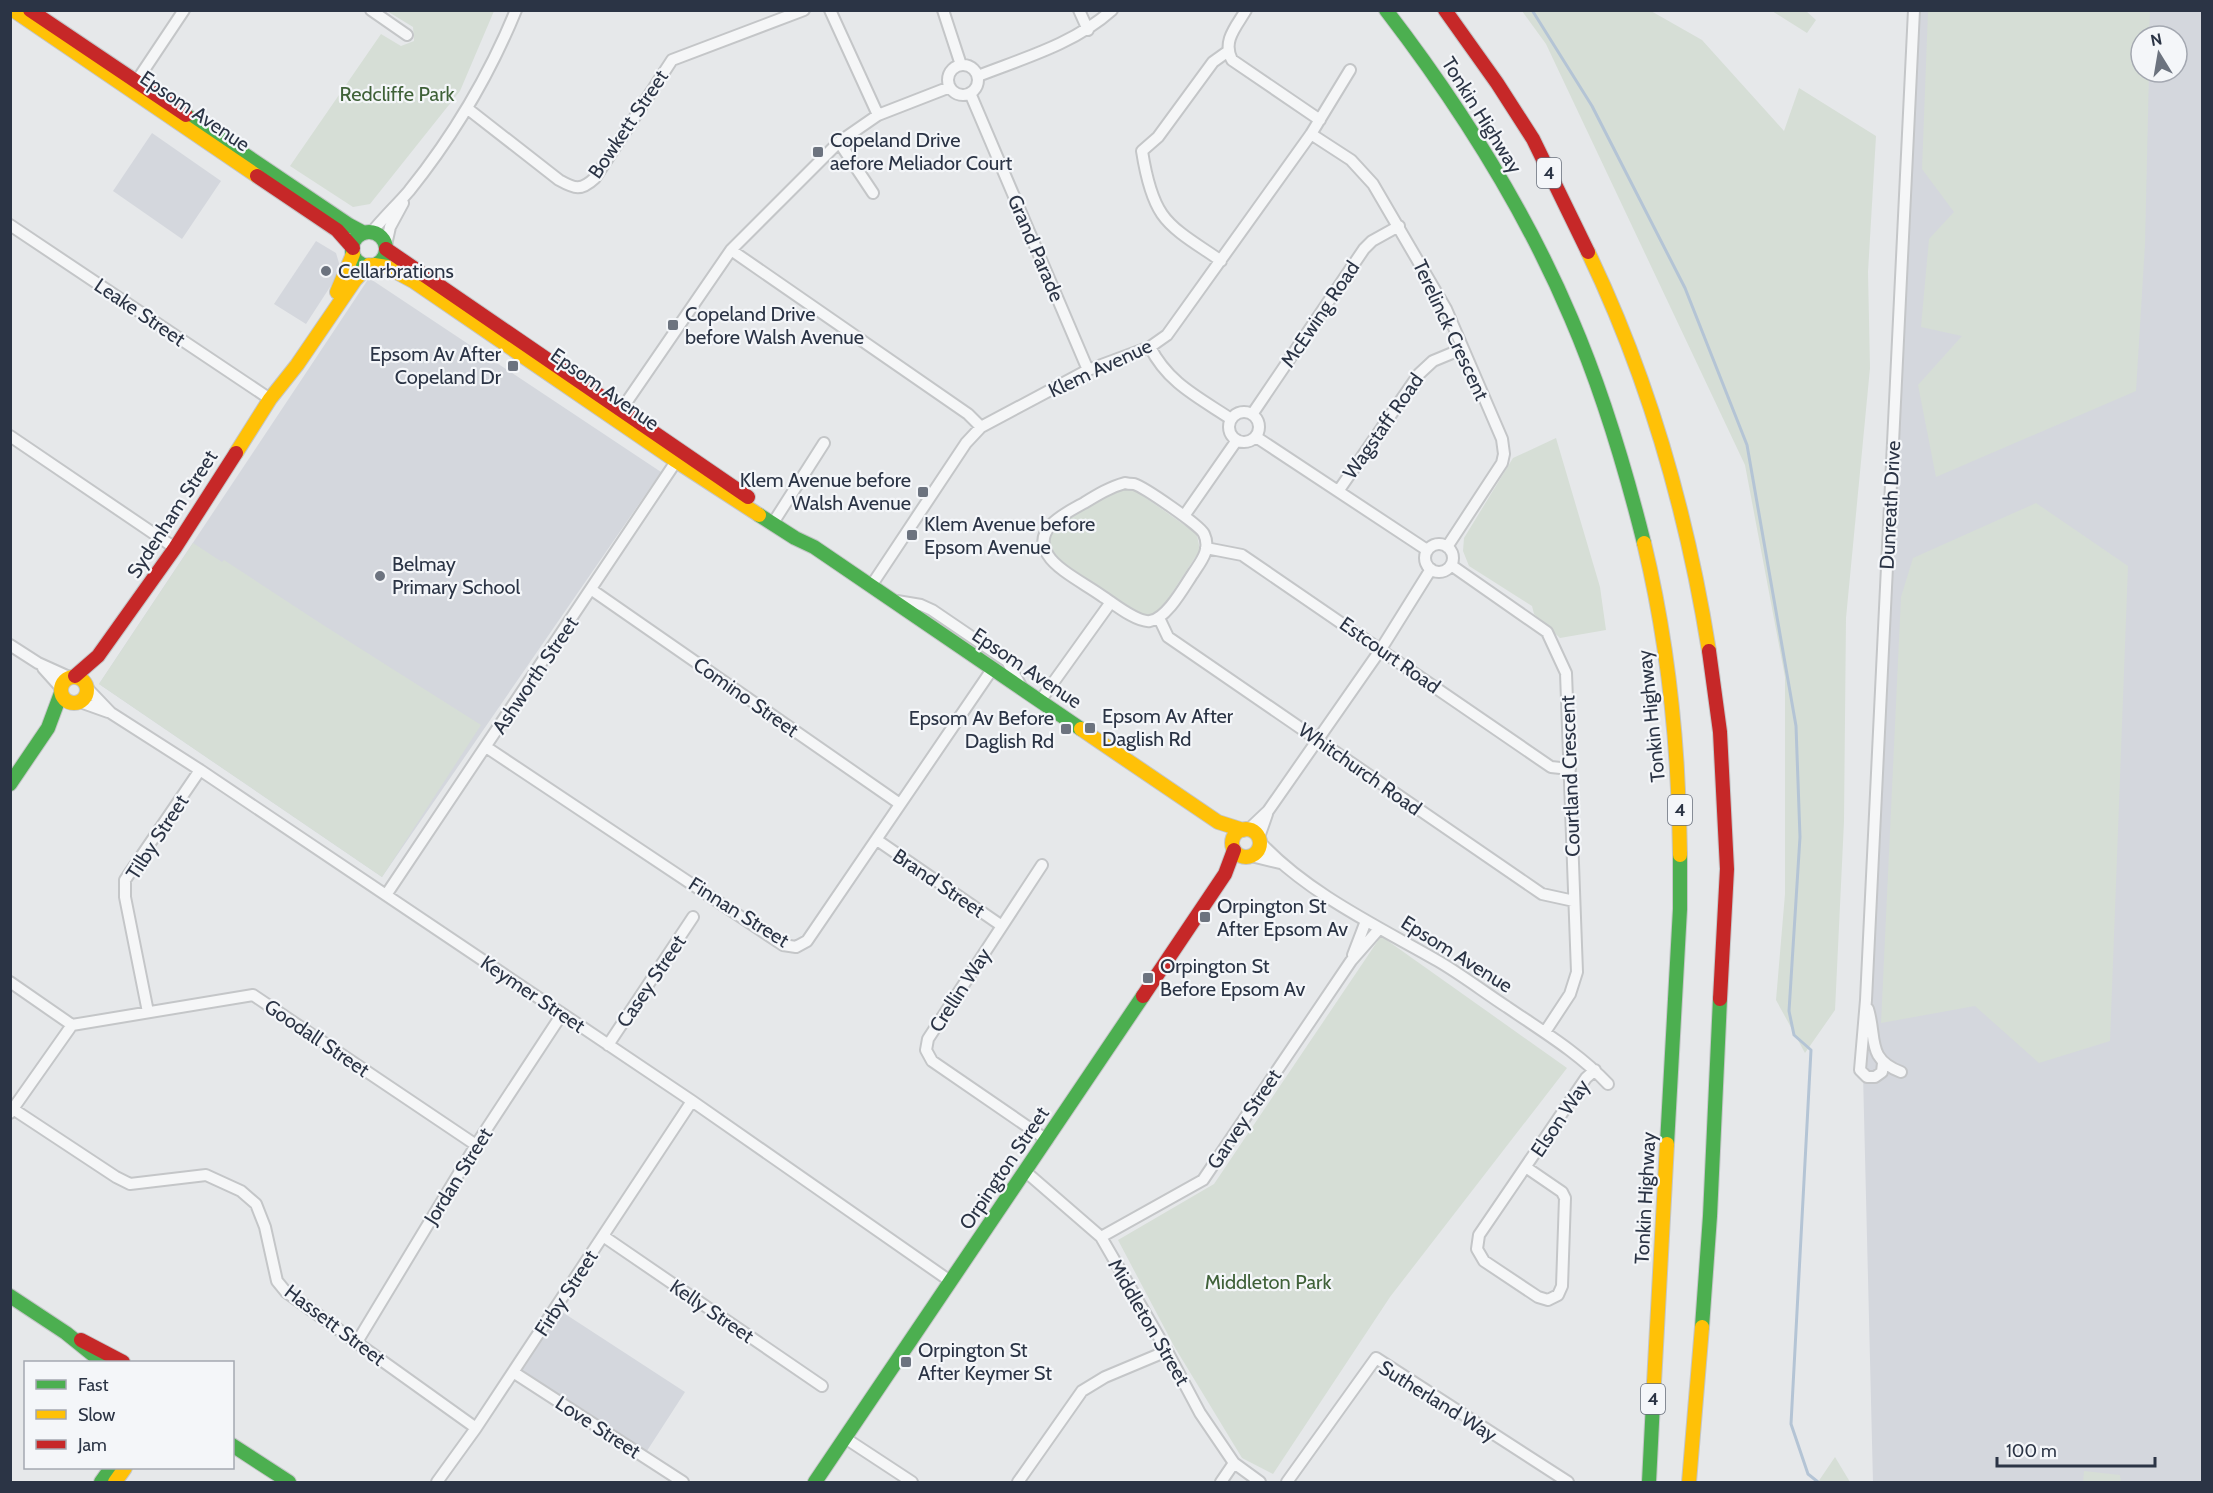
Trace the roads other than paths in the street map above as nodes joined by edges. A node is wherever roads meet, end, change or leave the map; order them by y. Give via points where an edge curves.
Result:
1 (12, 10) edge
2 (30, 10) edge
3 (184, 10) edge
4 (371, 10) edge
5 (516, 10) edge
6 (804, 10) edge
7 (830, 10) edge
8 (943, 10) edge
9 (1079, 10) edge
10 (1112, 10) edge
11 (1246, 10) edge
12 (1386, 10) edge
13 (1445, 10) edge
14 (1914, 10) edge
15 (1088, 30) junction
16 (407, 35) dead end
17 (1227, 52) junction
18 (961, 65) junction
19 (1350, 70) dead end
20 (978, 76) junction
21 (133, 87) junction
22 (950, 87) junction
23 (970, 93) junction
24 (468, 109) junction
25 (878, 115) junction
26 (1320, 120) junction
27 (1311, 134) junction
28 (839, 142) junction
29 (408, 192) junction
30 (873, 193) dead end
31 (10, 225) edge
32 (1399, 226) junction
33 (368, 232) junction
34 (386, 247) junction
35 (731, 250) junction
36 (353, 251) junction
37 (1221, 261) junction
38 (371, 265) junction
39 (1150, 346) junction
40 (1462, 349) junction
41 (1088, 370) junction
42 (272, 395) junction
43 (1253, 413) junction
44 (618, 414) junction
45 (1231, 418) junction
46 (981, 427) junction
47 (10, 436) edge
48 (1256, 437) junction
49 (1237, 440) junction
50 (824, 443) dead end
51 (679, 457) junction
52 (1339, 490) junction
53 (1184, 516) junction
54 (775, 520) junction
55 (1447, 547) junction
56 (175, 548) junction
57 (1206, 548) junction
58 (1427, 550) junction
59 (1450, 565) junction
60 (1431, 569) junction
61 (870, 586) junction
62 (592, 590) junction
63 (891, 599) junction
64 (1111, 602) junction
65 (1159, 618) junction
66 (10, 645) edge
67 (1381, 649) junction
68 (993, 668) junction
69 (74, 685) junction
70 (1022, 689) junction
71 (1040, 701) junction
72 (78, 702) junction
73 (111, 713) junction
74 (48, 728) junction
75 (1317, 739) junction
76 (486, 747) junction
77 (1570, 769) junction
78 (200, 770) junction
79 (10, 784) edge
80 (900, 804) junction
81 (1218, 822) junction
82 (1253, 834) junction
83 (877, 840) junction
84 (1241, 851) junction
85 (1280, 864) junction
86 (1042, 866) dead end
87 (386, 895) junction
88 (1574, 901) junction
89 (693, 917) dead end
90 (1366, 921) junction
91 (1002, 926) junction
92 (1379, 929) junction
93 (1351, 961) junction
94 (10, 982) edge
95 (1866, 1000) junction
96 (148, 1012) junction
97 (562, 1014) junction
98 (72, 1025) junction
99 (1545, 1032) junction
100 (608, 1045) junction
101 (1883, 1063) junction
102 (1595, 1070) junction
103 (1901, 1072) dead end
104 (1608, 1084) dead end
105 (692, 1101) junction
106 (12, 1111) edge
107 (1047, 1140) junction
108 (476, 1145) junction
109 (1527, 1168) junction
110 (1026, 1172) junction
111 (603, 1236) junction
112 (1101, 1237) junction
113 (951, 1281) junction
114 (10, 1296) edge
115 (66, 1333) junction
116 (357, 1342) junction
117 (1701, 1346) junction
118 (1167, 1351) junction
119 (100, 1361) edge
120 (122, 1361) edge
121 (513, 1372) junction
122 (822, 1386) dead end
123 (476, 1428) junction
124 (845, 1438) junction
125 (234, 1446) edge
126 (1234, 1463) junction
127 (110, 1469) edge
128 (124, 1469) edge
129 (101, 1482) edge
130 (115, 1482) edge
131 (289, 1482) edge
132 (436, 1482) edge
133 (682, 1482) edge
134 (815, 1482) edge
135 (912, 1482) edge
136 (1018, 1482) edge
137 (1221, 1482) edge
138 (1260, 1482) edge
139 (1287, 1482) edge
140 (1568, 1482) edge
141 (1649, 1482) edge
142 (1689, 1482) edge
143 (1700, 1482) edge

1 - 21 main road, Epsom Avenue
2 - 21 main road, Epsom Avenue
3 - 21 street
4 - 16 street
5 - 24 street via 496,59
6 - 24 street, Bowkett Street via 672,60 595,178 579,188 559,180
7 - 25 street
8 - 18 street
9 - 15 street
10 - 15 street
11 - 17 street via 1228,40
12 - 141 main road, Tonkin Highway / 4 via 1474,135 1572,318 1614,435 1655,594 1671,689 1681,851
13 - 117 main road, Tonkin Highway / 4 via 1527,129 1624,330 1676,486 1696,571 1719,727 1727,869
14 - 95 street, Dunreath Drive
15 - 20 street
17 - 26 street via 1232,60
17 - 37 street via 1213,62 1158,137 1142,151 1161,213
18 - 20 street via 974,69
18 - 22 street via 950,73
19 - 26 street, Klem Avenue
20 - 23 street via 976,88
21 - 33 main road, Epsom Avenue
21 - 36 main road, Epsom Avenue via 337,230
22 - 23 street via 961,94
22 - 25 street
23 - 41 street, Grand Parade
24 - 29 street
25 - 28 street
26 - 27 street, Klem Avenue
27 - 32 street, Terelinck Crescent via 1351,160 1373,184
27 - 37 street, Klem Avenue
28 - 30 street
28 - 35 street
29 - 33 street
29 - 34 street via 390,227
31 - 42 street, Leake Street
32 - 40 street, Terelinck Crescent via 1446,309
32 - 43 street, McEwing Road via 1364,249
33 - 34 main road via 382,238
33 - 36 main road via 356,238
34 - 38 main road via 384,257
34 - 44 main road, Epsom Avenue
35 - 44 street
35 - 46 street via 968,414
36 - 38 main road via 359,262
36 - 42 main road, Sydenham Street via 342,285
37 - 39 street, Klem Avenue via 1167,335
38 - 42 main road, Sydenham Street via 355,280
38 - 44 main road, Epsom Avenue via 387,267 413,281
39 - 41 street, Klem Avenue
39 - 45 street via 1168,375
40 - 52 street, Wagstaff Road via 1433,361 1419,374
40 - 55 street, Terelinck Crescent via 1502,439 1504,454
41 - 46 street, Klem Avenue
42 - 56 main road, Sydenham Street
43 - 45 street via 1244,411
43 - 48 street via 1259,421
44 - 51 main road, Epsom Avenue
45 - 49 street via 1228,426
46 - 61 street, Klem Avenue via 966,443
47 - 56 street
48 - 49 street
48 - 52 street
49 - 53 street
50 - 54 street
51 - 54 main road, Epsom Avenue
51 - 62 street, Ashworth Street
52 - 58 street
53 - 57 street via 1204,533
53 - 64 street via 1136,485 1125,483 1048,527 1044,538 1046,553 1052,561
54 - 61 main road, Epsom Avenue via 802,534 814,547
55 - 58 street via 1436,544
55 - 59 street via 1452,555
56 - 69 main road, Sydenham Street
57 - 65 street via 1205,556
57 - 67 street, Estcourt Road via 1242,555
58 - 60 street via 1425,562
59 - 60 street via 1443,571
59 - 77 street, Courtland Crescent via 1546,632 1566,673
60 - 67 street
61 - 63 main road, Epsom Avenue
62 - 76 street, Ashworth Street
62 - 80 street, Comino Street
63 - 68 main road, Epsom Avenue
63 - 70 street via 932,610 1007,661
64 - 65 street via 1141,620
64 - 71 street
65 - 75 street, Whitchurch Road via 1168,637
66 - 69 street, Keymer Street
67 - 75 street
67 - 77 street, Estcourt Road via 1551,767
68 - 70 main road, Epsom Avenue
68 - 80 street, Finnan Street
69 - 72 main road, Sydenham Street via 86,696
69 - 72 main road via 67,701
69 - 73 street, Keymer Street
69 - 74 main road, Sydenham Street
70 - 71 main road, Epsom Avenue
71 - 81 main road, Epsom Avenue
72 - 73 street, Keymer Street
72 - 74 main road, Sydenham Street
73 - 78 street, Keymer Street
74 - 79 main road, Sydenham Street
75 - 82 street
75 - 88 street, Whitchurch Road via 1542,894
76 - 83 street, Finnan Street via 783,945 795,948 807,941
76 - 87 street, Ashworth Street
77 - 88 street, Courtland Crescent
78 - 87 street, Keymer Street
78 - 96 street, Tilby Street via 125,880
80 - 83 street, Finnan Street
81 - 82 main road, Epsom Avenue
81 - 84 main road, Epsom Avenue
82 - 84 main road via 1258,851
82 - 84 main road via 1236,834
82 - 85 street, Epsom Avenue
83 - 91 street, Brand Street
84 - 85 street, Epsom Avenue
84 - 107 main road, Orpington Street
85 - 90 street, Epsom Avenue
86 - 91 street, Crellin Way
87 - 97 street, Keymer Street
88 - 99 street, Courtland Crescent via 1575,982
89 - 100 street, Casey Street
90 - 92 street, Epsom Avenue
90 - 93 street, Garvey Street
91 - 107 street, Crellin Way via 928,1040 926,1050 932,1061
92 - 93 street, Garvey Street
92 - 99 street, Epsom Avenue via 1440,962
93 - 112 street, Garvey Street via 1203,1180
94 - 98 street
95 - 101 street, Dunreath Drive via 1872,1040
95 - 101 street, Dunreath Drive via 1860,1070 1867,1077 1875,1077 1882,1072
96 - 98 street, Goodall Street
96 - 108 street, Goodall Street via 253,995
97 - 100 street, Keymer Street
97 - 108 street, Jordan Street
98 - 106 street
99 - 102 street, Epsom Avenue
100 - 105 street, Keymer Street
101 - 103 street
102 - 104 street, Epsom Avenue
102 - 109 street, Elson Way
105 - 111 street, Firby Street
105 - 113 street, Keymer Street
106 - 116 street, Hassett Street via 130,1184 206,1175 241,1191 256,1204 277,1281 286,1292
107 - 110 main road, Orpington Street
108 - 116 street, Jordan Street
109 - 109 street, Elson Way via 1479,1235 1477,1249 1484,1262 1538,1298 1548,1300 1558,1295 1562,1286 1566,1198
110 - 112 street, Middleton Street
110 - 113 main road, Orpington Street
111 - 121 street, Firby Street
111 - 122 street, Kelly Street
112 - 118 street, Middleton Street
113 - 124 main road, Orpington Street
114 - 115 main road
115 - 119 main road
115 - 120 main road
116 - 123 street, Hassett Street
117 - 142 main road, Tonkin Highway / 4
117 - 143 main road
118 - 126 street, Middleton Street via 1200,1413
118 - 136 street via 1082,1391
121 - 123 street, Firby Street
121 - 133 street, Love Street
123 - 132 street, Firby Street
124 - 134 main road, Orpington Street
124 - 135 street
125 - 131 main road
126 - 137 street
126 - 138 street, Middleton Street
127 - 129 main road
128 - 130 main road
139 - 140 street, Sutherland Way via 1376,1358

